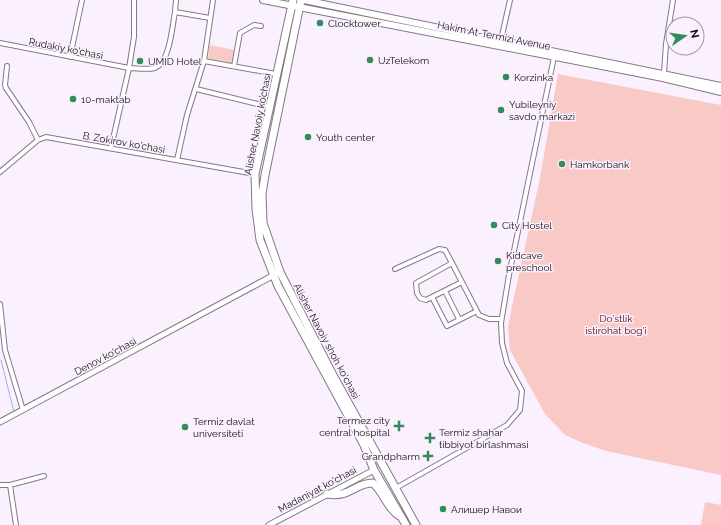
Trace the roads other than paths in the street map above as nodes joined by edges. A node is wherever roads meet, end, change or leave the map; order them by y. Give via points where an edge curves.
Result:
1 (82, 0) edge
2 (134, 0) edge
3 (176, 0) edge
4 (213, 0) edge
5 (264, 0) edge
6 (510, 0) edge
7 (674, 0) edge
8 (301, 2) edge
9 (292, 3) edge
10 (175, 12) junction
11 (210, 18) junction
12 (261, 26) dead end
13 (501, 40) junction
14 (0, 43) edge
15 (70, 57) junction
16 (554, 57) junction
17 (204, 61) junction
18 (7, 66) dead end
19 (234, 66) junction
20 (129, 68) junction
21 (664, 73) junction
22 (276, 74) junction
23 (721, 86) edge
24 (196, 89) junction
25 (721, 92) edge
26 (270, 107) junction
27 (38, 140) junction
28 (111, 148) junction
29 (177, 160) junction
30 (0, 172) edge
31 (256, 174) junction
32 (452, 263) junction
33 (395, 269) dead end
34 (277, 274) junction
35 (462, 282) junction
36 (445, 291) junction
37 (432, 297) junction
38 (0, 304) edge
39 (477, 311) junction
40 (459, 319) junction
41 (502, 319) junction
42 (5, 350) junction
43 (0, 352) edge
44 (22, 410) junction
45 (0, 422) edge
46 (383, 464) junction
47 (374, 469) junction
48 (44, 476) dead end
49 (0, 485) edge
50 (10, 485) junction
51 (396, 488) junction
52 (388, 493) junction
53 (327, 494) junction
54 (402, 518) junction
55 (16, 525) edge
56 (269, 525) edge
57 (406, 525) edge
58 (416, 525) edge

1 - 15 street
2 - 20 street via 134,37
3 - 10 street, Rudakiy ko'chasi
4 - 11 street
5 - 9 main road, Hakim At-Termizi Avenue
6 - 13 street
7 - 21 street
8 - 9 main road, Hakim At-Termizi Avenue
8 - 13 main road, Hakim At-Termizi Avenue
8 - 16 main road, Hakim At-Termizi Avenue
8 - 34 main road, Alisher Navoiy ko’chasi via 262,194 265,232
9 - 22 main road, Alisher Navoiy ko’chasi
10 - 11 street
10 - 20 street, Rudakiy ko'chasi via 168,47 160,64 150,69
11 - 17 street
12 - 19 street via 254,25 240,33
13 - 21 main road, Hakim At-Termizi Avenue
14 - 15 street, Rudakiy ko'chasi
15 - 20 street, Rudakiy ko'chasi
16 - 25 main road, Hakim At-Termizi Avenue
16 - 41 street
17 - 19 street
17 - 24 street
18 - 27 street via 6,88
19 - 22 street
20 - 28 street
21 - 23 main road, Hakim At-Termizi Avenue
22 - 26 main road, Alisher Navoiy ko’chasi
24 - 26 street
24 - 29 street via 187,114
26 - 31 main road, Alisher Navoiy ko’chasi
27 - 28 street, B. Zokirov ko'chasi via 51,137
27 - 30 street
28 - 29 street, B. Zokirov ko'chasi
29 - 31 street, B. Zokirov ko'chasi
31 - 34 main road, Alisher Navoiy ko’chasi via 256,209 260,240
32 - 33 street via 445,250 439,249
32 - 35 street
32 - 37 street via 416,283 420,298 426,300
34 - 44 street, Denov ko'chasi
34 - 46 main road, Alisher Navoiy shoh ko'chasi
34 - 47 main road, Alisher Navoiy shoh ko'chasi
35 - 36 street
35 - 39 street
36 - 37 street
36 - 40 street
37 - 40 street via 447,326
38 - 42 street
39 - 40 street
39 - 41 street via 478,315 489,319
41 - 51 street via 502,343 507,363 522,391 520,410 507,425
42 - 43 street
42 - 44 street
44 - 45 street, Denov ko'chasi
46 - 47 main road via 378,463
46 - 51 main road, Alisher Navoiy shoh ko'chasi
47 - 52 main road, Alisher Navoiy shoh ko'chasi
47 - 53 street, Madaniyat ko'chasi
48 - 50 street
49 - 50 street
50 - 55 street
51 - 52 main road
51 - 58 main road, Alisher Navoiy shoh ko'chasi
52 - 54 main road, Alisher Navoiy shoh ko'chasi
53 - 54 main road via 342,495 362,485 373,484 392,512
53 - 56 street, Madaniyat ko'chasi
54 - 57 main road, Alisher Navoiy shoh ko'chasi

